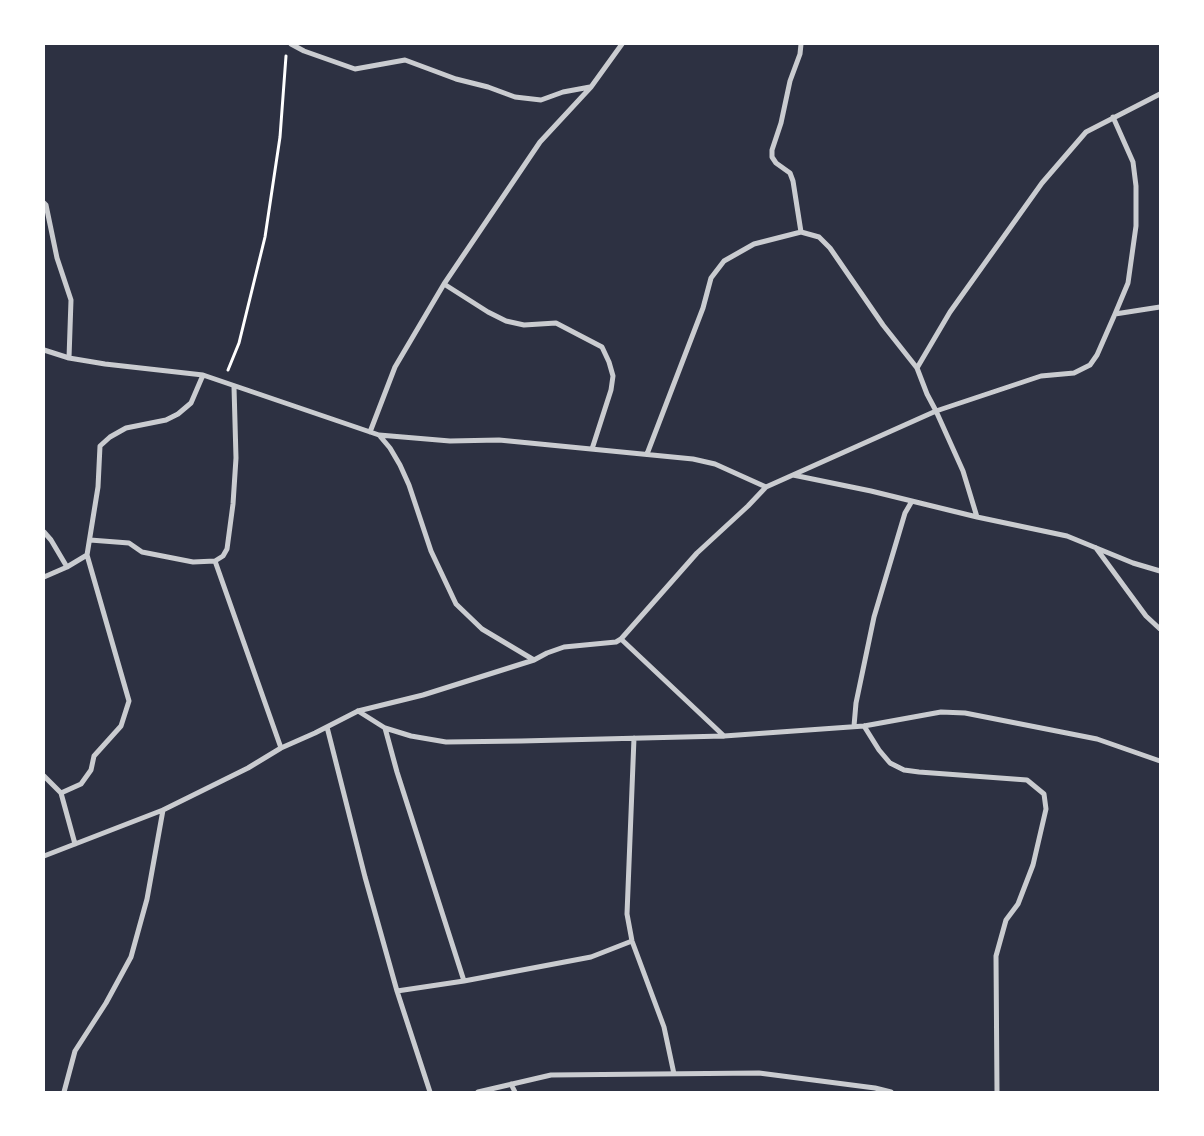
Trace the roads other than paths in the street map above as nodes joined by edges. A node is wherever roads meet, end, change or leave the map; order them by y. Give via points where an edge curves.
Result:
1 (291, 44) edge
2 (622, 44) edge
3 (801, 44) edge
4 (591, 86) junction
5 (1160, 94) edge
6 (1113, 117) junction
7 (44, 203) edge
8 (801, 232) junction
9 (444, 284) junction
10 (1160, 308) edge
11 (1115, 314) junction
12 (44, 350) edge
13 (69, 358) junction
14 (917, 368) junction
15 (202, 375) junction
16 (234, 386) junction
17 (936, 411) junction
18 (370, 432) junction
19 (379, 436) junction
20 (592, 449) junction
21 (647, 454) junction
22 (792, 475) junction
23 (766, 487) junction
24 (912, 501) junction
25 (977, 517) junction
26 (44, 532) edge
27 (90, 540) junction
28 (1096, 548) junction
29 (87, 555) junction
30 (214, 561) junction
31 (67, 567) junction
32 (1160, 571) edge
33 (44, 577) edge
34 (1160, 629) edge
35 (621, 639) junction
36 (534, 660) junction
37 (358, 711) junction
38 (854, 726) junction
39 (864, 726) junction
40 (327, 727) junction
41 (385, 728) junction
42 (724, 736) junction
43 (634, 738) junction
44 (281, 748) junction
45 (1160, 761) edge
46 (44, 776) edge
47 (61, 793) junction
48 (163, 810) junction
49 (75, 844) junction
50 (44, 856) edge
51 (632, 941) junction
52 (464, 981) junction
53 (397, 991) junction
54 (674, 1074) junction
55 (511, 1084) junction
56 (875, 1090) edge
57 (64, 1092) edge
58 (430, 1092) edge
59 (478, 1092) edge
60 (515, 1092) edge
61 (891, 1092) edge
62 (998, 1092) edge

1 - 4 street via 355,68 405,60 516,97 541,100
2 - 4 street
3 - 8 street via 772,157 790,173
4 - 9 street via 540,142
5 - 6 street
6 - 11 street via 1133,162 1136,186 1136,226 1128,283
6 - 14 street via 1086,132 1042,184 950,312
7 - 13 street via 71,300
8 - 14 street via 818,236 830,248 883,326
8 - 21 street via 754,244 724,261 711,278
9 - 18 street via 395,367
9 - 20 street via 506,321 524,325 556,323 602,347 613,376
10 - 11 street
11 - 17 street via 1090,366 1074,373 1041,376
12 - 13 street
13 - 15 street
14 - 17 street
15 - 16 street
15 - 27 street via 191,403 178,414 166,420 126,428 100,446
16 - 18 street
16 - 30 street via 236,458 233,504 227,549
17 - 22 street
17 - 25 street via 964,471
18 - 19 street
19 - 20 street via 450,441 499,440
19 - 36 street via 400,464 431,551 456,604 482,630
20 - 21 street
21 - 23 street via 715,464
22 - 23 street
22 - 24 street
23 - 35 street via 698,553
24 - 25 street
24 - 38 street via 905,513 874,617
25 - 28 street via 1067,536
26 - 31 street
27 - 29 street
27 - 30 street via 129,543 142,552 193,562
28 - 32 street
28 - 34 street via 1146,616
29 - 31 street
29 - 47 street via 129,701 121,726 94,756 81,784
30 - 44 street
31 - 33 street
35 - 36 street via 606,644 564,647
35 - 42 street
36 - 37 street via 423,695
37 - 40 street
37 - 41 street
38 - 39 street
38 - 42 street
39 - 45 street via 941,712 965,713 1097,739
39 - 62 street via 890,763 904,770 1027,780 1044,794 1046,809 1033,865 1018,904 1006,920 996,956
40 - 44 street
40 - 53 street
41 - 43 street via 446,742
41 - 52 street via 396,772
42 - 43 street
43 - 51 street via 626,914
44 - 48 street
46 - 47 street
47 - 49 street
48 - 49 street
48 - 57 street via 147,899 131,957 76,1051
49 - 50 street
51 - 52 street via 592,957
51 - 54 street via 664,1028
52 - 53 street
53 - 58 street
54 - 55 street via 551,1075
54 - 56 street via 759,1073
55 - 59 street
55 - 60 street
56 - 61 street

